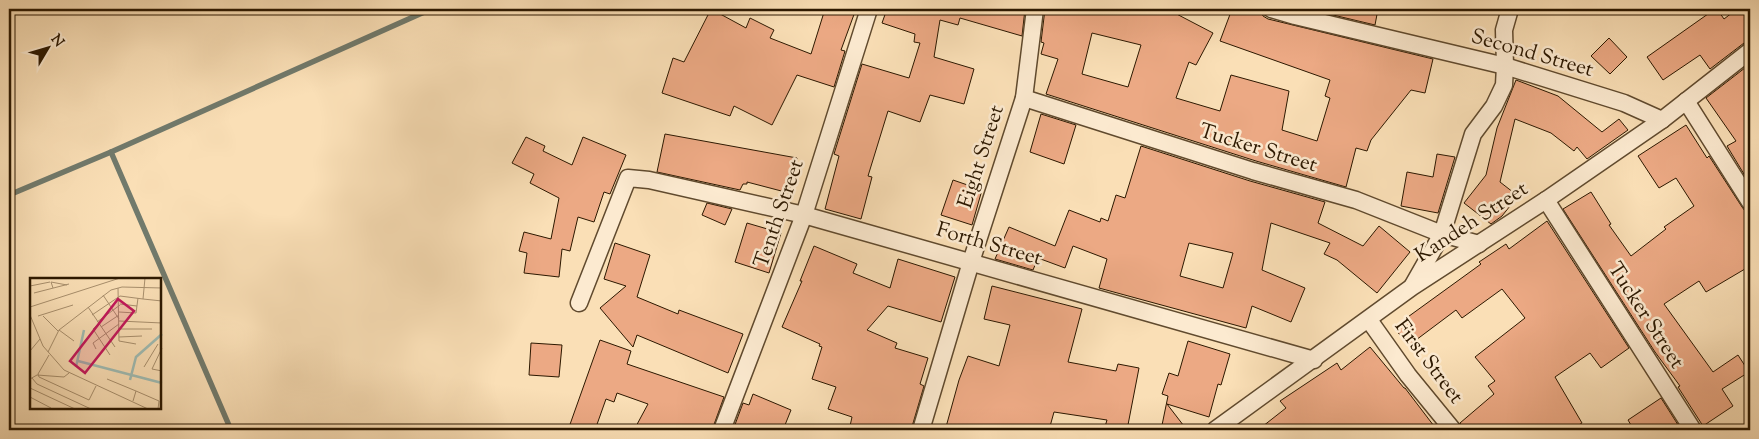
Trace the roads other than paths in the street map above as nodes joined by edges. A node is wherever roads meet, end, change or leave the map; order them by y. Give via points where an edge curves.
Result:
1 (869, 9) edge
2 (1035, 9) edge
3 (1271, 9) edge
4 (1510, 9) edge
5 (1750, 51) edge
6 (1505, 66) junction
7 (1024, 98) junction
8 (1686, 101) junction
9 (1662, 120) junction
10 (1546, 200) junction
11 (1750, 202) edge
12 (804, 215) junction
13 (1442, 234) junction
14 (1479, 244) junction
15 (971, 262) junction
16 (1412, 287) junction
17 (579, 303) dead end
18 (1368, 320) junction
19 (1314, 360) junction
20 (1222, 428) edge
21 (722, 430) edge
22 (923, 430) edge
23 (1453, 430) edge
24 (1693, 430) edge

1 - 12 street, Tenth Street
2 - 7 street, Eight Street
3 - 6 street, Second Street
4 - 6 street via 1504,30
5 - 8 street, Kandeh Street
6 - 9 street, Second Street via 1624,103
6 - 13 street via 1504,85 1494,106 1473,134
7 - 13 street, Tucker Street via 1253,171 1356,200
7 - 15 street, Eight Street
8 - 9 street, Kandeh Street
8 - 11 street
9 - 10 street, Kandeh Street
10 - 14 street, Kandeh Street
10 - 24 street, Tucker Street
12 - 15 street, Forth Street
12 - 17 street, Forth Street via 628,178
12 - 21 street, Tenth Street
13 - 14 street, Tucker Street
13 - 16 street
14 - 16 street, Kandeh Street
15 - 19 street, Forth Street
15 - 22 street, Eight Street
16 - 18 street, Kandeh Street
18 - 19 street, Kandeh Street
18 - 23 street, First Street
19 - 20 street, Kandeh Street

